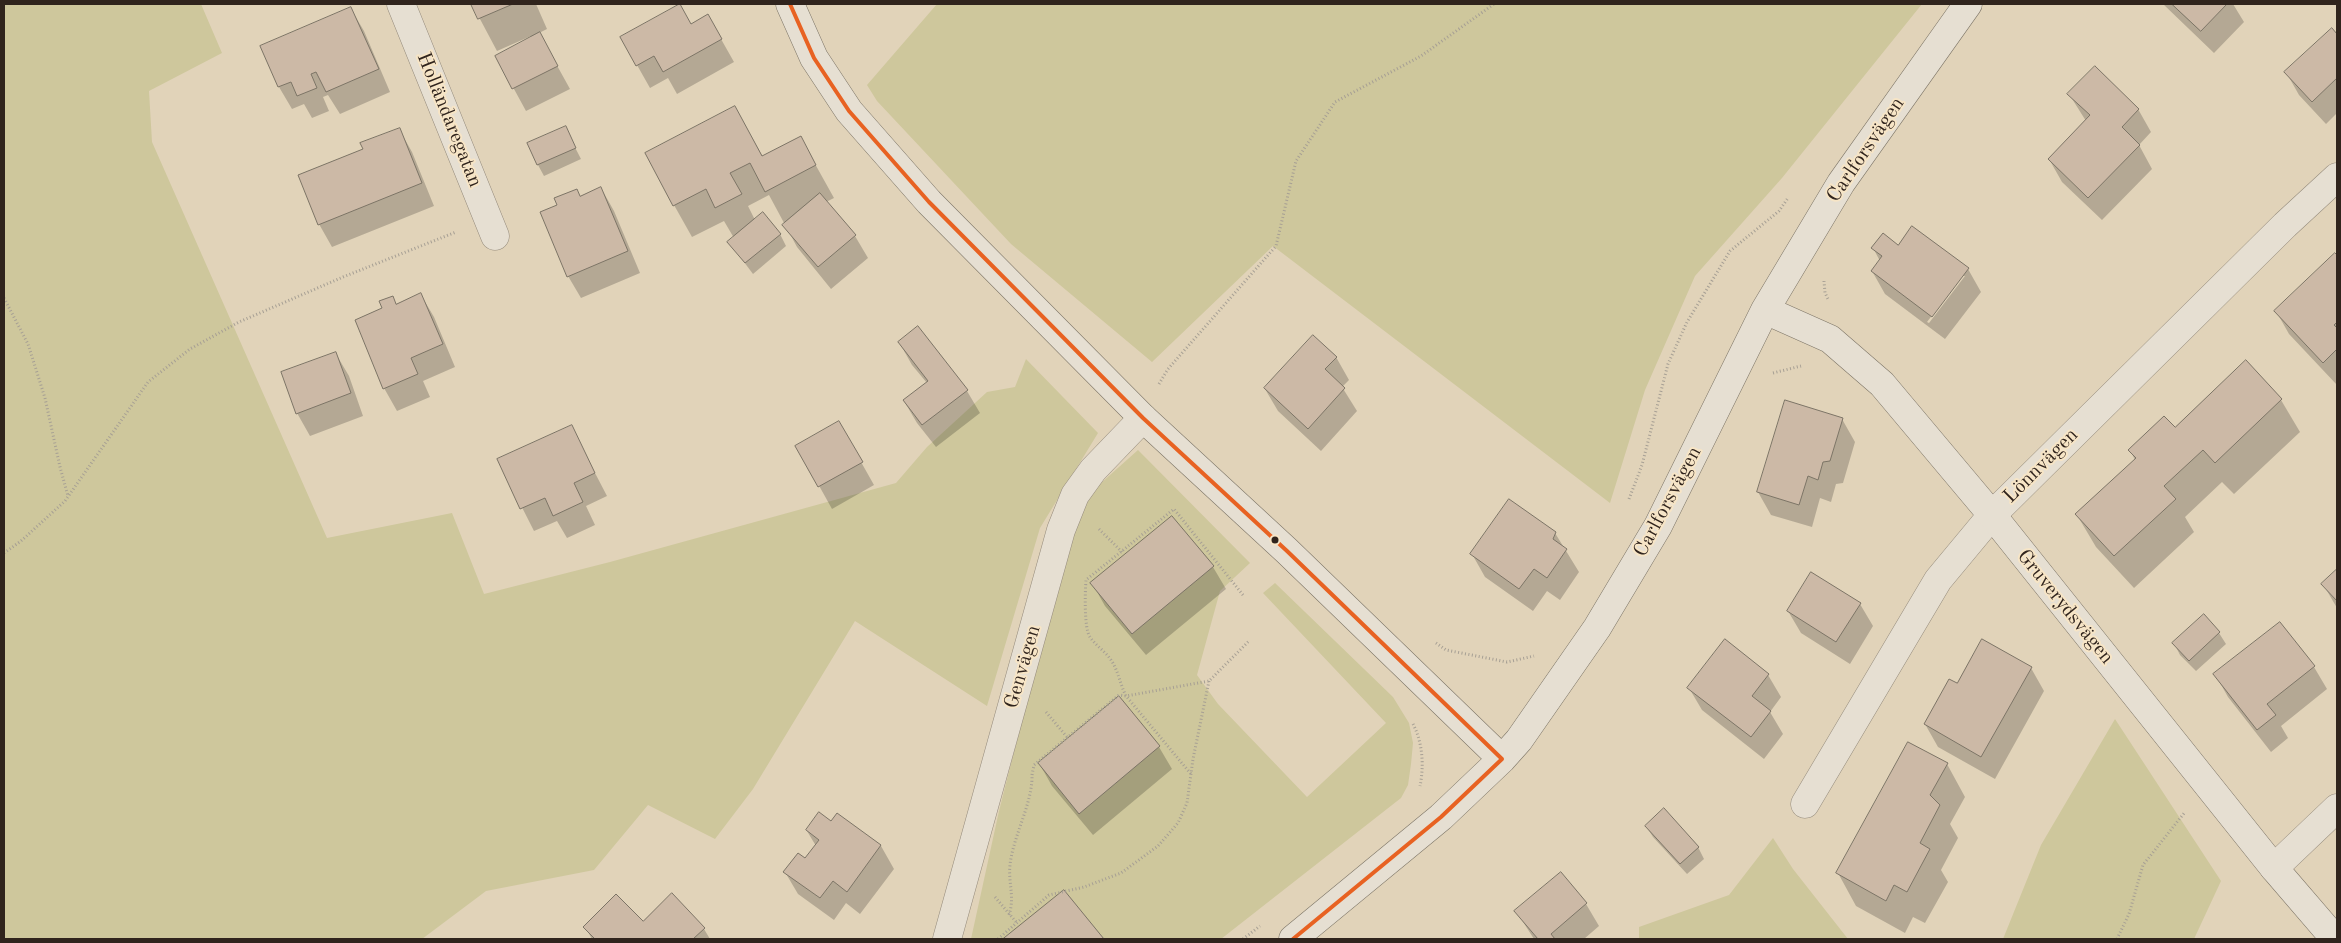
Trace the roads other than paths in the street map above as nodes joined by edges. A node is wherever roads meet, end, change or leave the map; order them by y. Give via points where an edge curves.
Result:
1 (401, 4) edge
2 (790, 4) edge
3 (1968, 4) edge
4 (2337, 177) edge
5 (492, 228) road end
6 (1765, 310) junction
7 (1143, 418) junction
8 (1992, 515) junction
9 (1502, 759) junction
10 (1805, 804) dead end
11 (2337, 808) edge
12 (2274, 868) junction
13 (947, 939) edge
14 (1293, 939) edge
15 (2335, 939) edge

1 - 5 street, Holländaregatan
2 - 7 street via 814,58 849,111 929,202
3 - 6 street, Carlforsvägen via 1841,183
4 - 8 street, Lönnvägen via 2285,224
6 - 8 street, Gruverydsvägen via 1830,339 1882,384
6 - 9 street, Carlforsvägen via 1658,526 1597,628
7 - 9 street via 1281,545
7 - 13 street, Genvägen via 1093,470 1075,495 1061,530
8 - 10 street, Lönnvägen via 1938,580
8 - 12 street, Gruverydsvägen
9 - 14 street, Carlforsvägen via 1441,818
11 - 12 street
12 - 15 street, Gruverydsvägen

